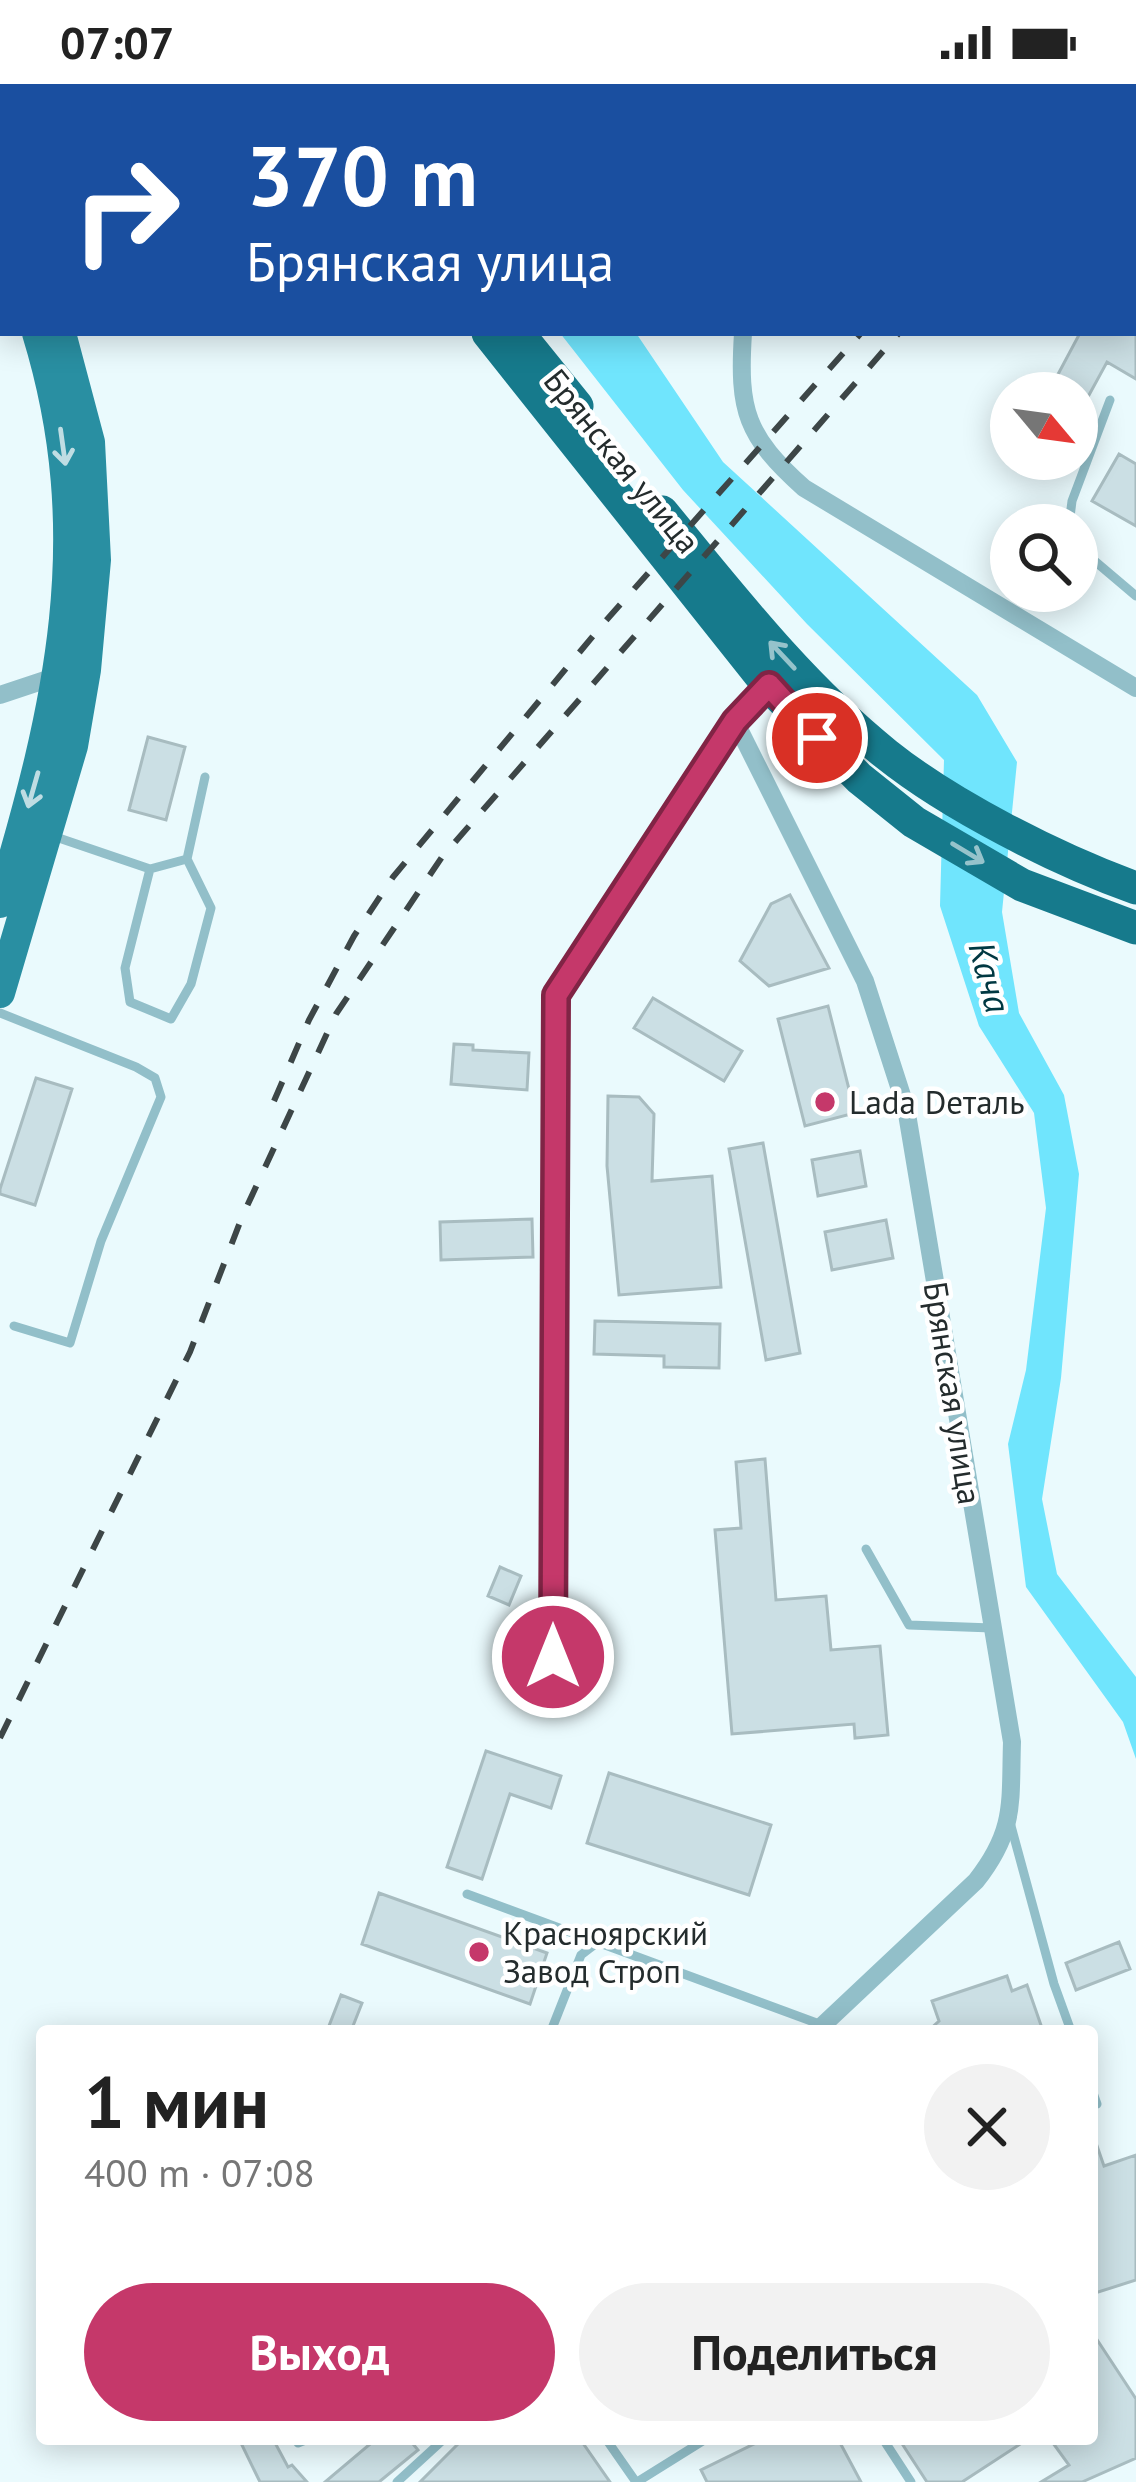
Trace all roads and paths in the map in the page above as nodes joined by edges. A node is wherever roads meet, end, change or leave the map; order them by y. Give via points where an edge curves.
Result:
1 (38, 336) edge
2 (62, 336) edge
3 (490, 336) edge
4 (520, 336) edge
5 (743, 336) edge
6 (1110, 400) dead end
7 (1072, 504) edge
8 (1098, 564) edge
9 (1136, 596) edge
10 (57, 676) junction
11 (769, 685) junction
12 (1136, 688) edge
13 (0, 694) edge
14 (735, 721) junction
15 (206, 777) dead end
16 (47, 834) junction
17 (187, 859) junction
18 (150, 869) junction
19 (2, 888) edge
20 (1136, 888) edge
21 (1136, 928) edge
22 (0, 993) edge
23 (0, 1013) edge
24 (14, 1326) dead end
25 (866, 1549) dead end
26 (992, 1628) junction
27 (553, 1657) dead end
28 (1010, 1821) junction
29 (467, 1894) dead end
30 (598, 1942) junction
31 (552, 2025) edge
32 (814, 2025) edge
33 (825, 2025) edge
34 (1069, 2025) edge
35 (438, 2445) edge
36 (610, 2445) edge
37 (696, 2445) edge
38 (888, 2445) edge
39 (397, 2482) edge
40 (636, 2482) edge
41 (911, 2482) edge

1 -> 10 main road via 68,489 69,602
2 - 16 main road via 90,442 96,560 73,746
3 - 11 highway, Брянская улица
20 -> 4 highway, Брянская улица via 1042,848 888,756 783,657
5 - 12 street via 746,411 769,456 805,488
6 - 7 lane
8 - 9 lane
10 - 13 street
10 -> 19 main road
11 - 14 street
11 -> 21 highway, Брянская улица via 831,752 914,822 1022,885
14 - 26 street, Брянская улица via 865,981 906,1108
14 - 27 street via 556,995
15 - 17 lane
16 - 18 lane
16 - 22 main road
17 - 18 lane
17 - 18 lane via 211,908 191,984 171,1019 130,1002 125,968
23 - 24 lane via 136,1067 155,1078 160,1097 70,1342
25 - 26 lane via 909,1625
26 - 28 street, Брянская улица via 1012,1742
28 - 33 street, Брянская улица via 976,1881
28 - 34 lane
29 - 30 lane
30 - 31 lane via 581,1955
30 - 32 lane
35 - 39 lane
36 - 40 lane
37 - 40 lane
38 - 41 lane

